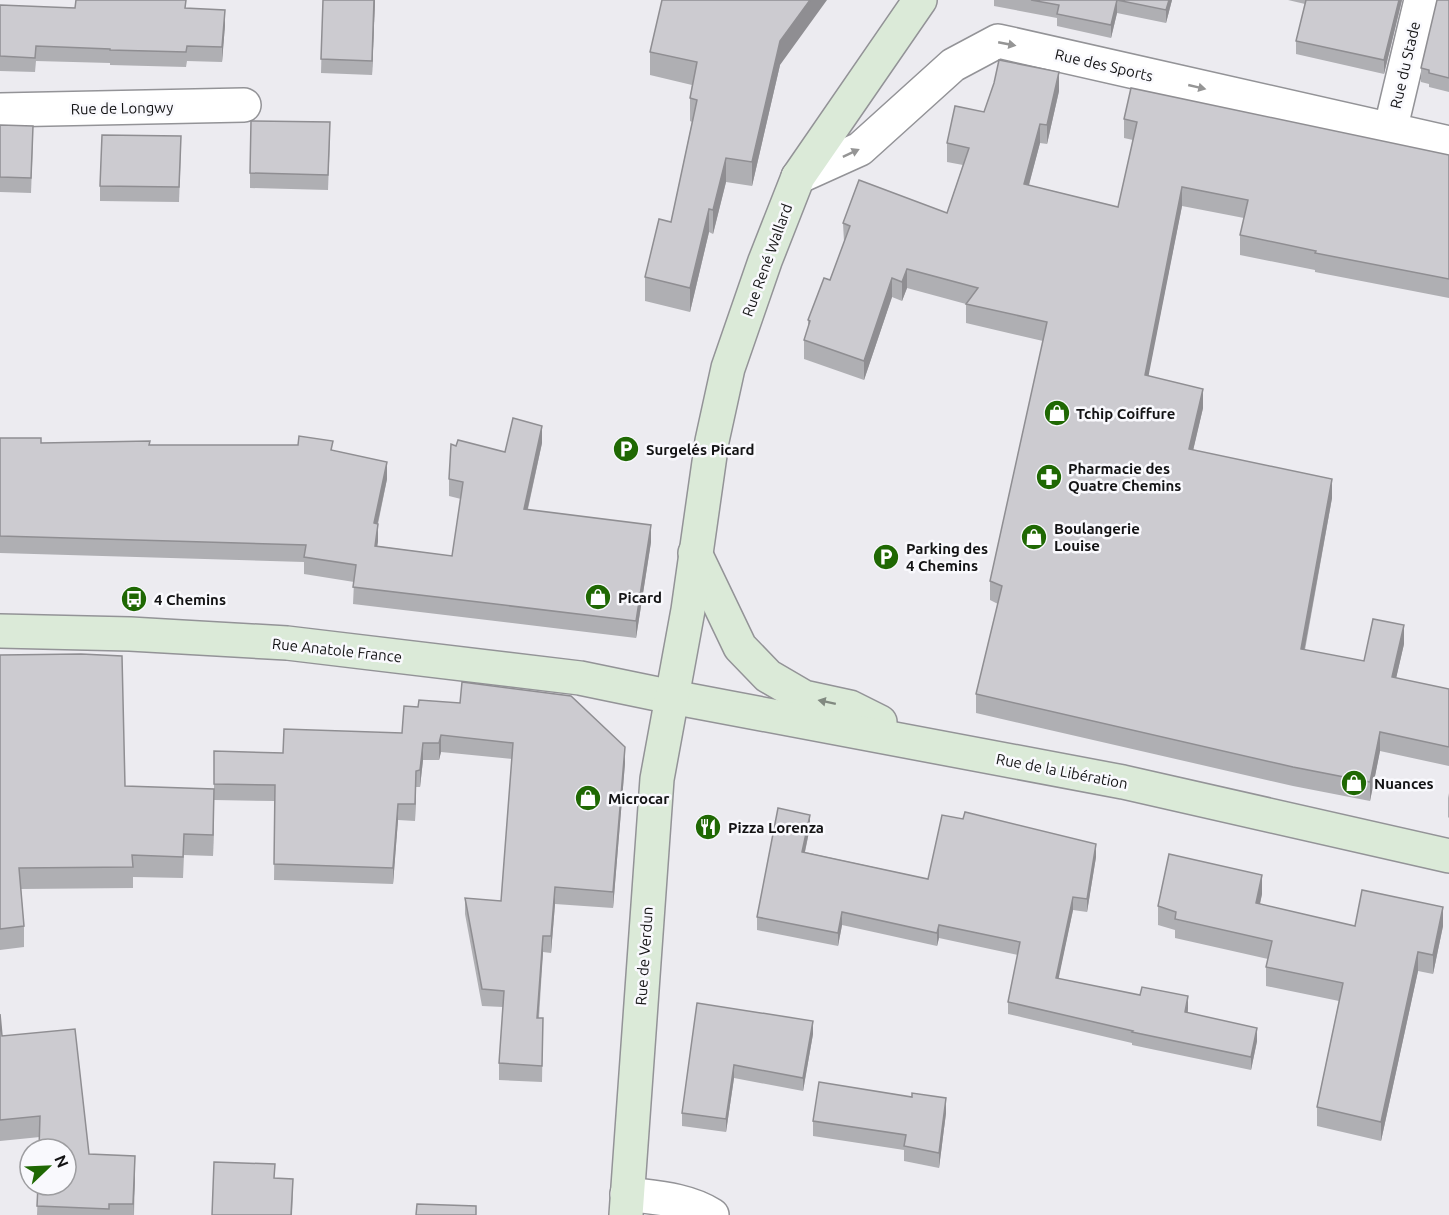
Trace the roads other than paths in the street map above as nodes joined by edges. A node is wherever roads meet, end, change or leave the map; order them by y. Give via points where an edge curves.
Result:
1 (920, 0) edge
2 (1420, 0) edge
3 (243, 105) dead end
4 (0, 110) edge
5 (1390, 131) junction
6 (1449, 144) edge
7 (798, 177) junction
8 (694, 553) junction
9 (0, 631) edge
10 (672, 698) junction
11 (919, 742) junction
12 (1449, 856) edge
13 (626, 1204) edge
14 (712, 1215) edge

1 - 7 main road, Rue René Wallard
2 - 5 street, Rue du Stade
3 - 4 street, Rue de Longwy
5 - 6 street, Rue des Sports
7 -> 5 street, Rue des Sports via 860,149 953,65 998,41
7 - 8 main road, Rue René Wallard via 728,368
8 - 10 main road, Rue René Wallard
11 -> 8 main road via 850,707 804,697 768,676 740,647
9 - 10 main road, Rue Anatole France via 287,643 580,678
10 - 11 main road, Rue de la Libération
10 - 13 main road, Rue de Verdun via 654,812
11 - 12 main road, Rue de la Libération via 1123,782
13 - 14 street via 671,1199

